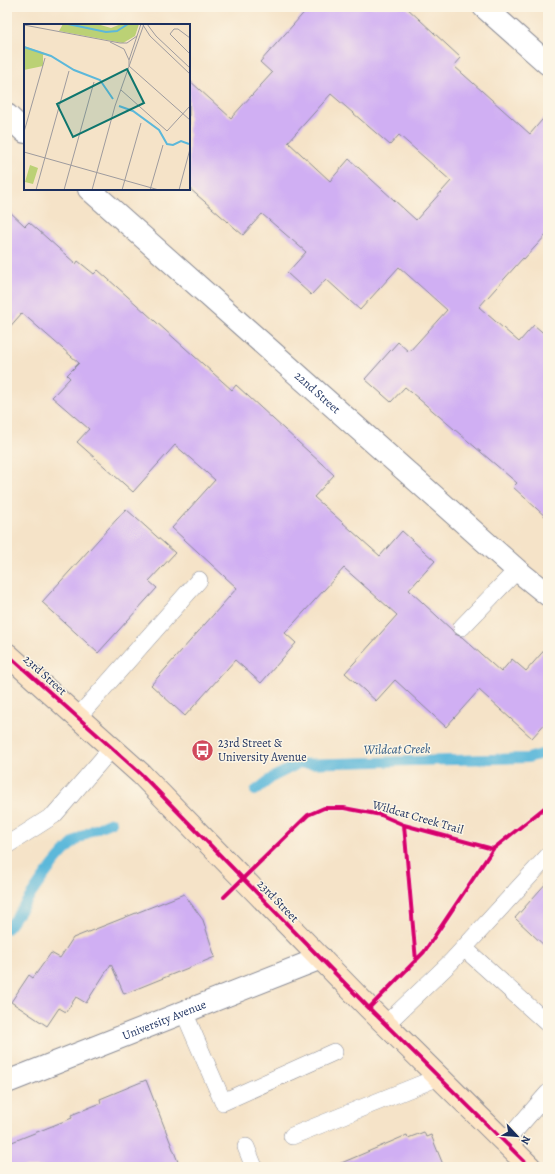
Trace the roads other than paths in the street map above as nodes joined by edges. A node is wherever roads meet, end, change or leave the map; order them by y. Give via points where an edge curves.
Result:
1 (484, 7) edge
2 (548, 64) edge
3 (7, 116) edge
4 (24, 131) edge
5 (90, 190) edge
6 (517, 570) junction
7 (199, 580) dead end
8 (548, 595) edge
9 (462, 627) dead end
10 (7, 654) edge
11 (78, 718) junction
12 (112, 748) junction
13 (7, 845) edge
14 (548, 856) edge
15 (464, 948) junction
16 (321, 958) junction
17 (184, 1012) junction
18 (386, 1024) junction
19 (548, 1024) edge
20 (334, 1052) dead end
21 (439, 1077) junction
22 (7, 1082) edge
23 (548, 1093) edge
24 (292, 1136) dead end
25 (505, 1142) junction
26 (246, 1147) dead end
27 (254, 1167) edge
28 (530, 1167) edge

1 - 2 street
3 - 4 street
5 - 6 street, 22nd Street
6 - 8 street, 22nd Street
6 - 9 lane
7 - 11 lane
10 - 11 main road, 23rd Street
11 - 12 main road, 23rd Street
12 - 13 lane via 54,815
12 - 16 main road, 23rd Street via 141,774
14 - 15 lane
15 - 18 lane
15 - 19 lane
16 - 17 street, University Avenue
16 - 18 main road, 23rd Street
17 - 20 lane via 223,1102
17 - 22 street, University Avenue
18 - 21 main road, 23rd Street
21 - 24 lane
21 - 25 main road, 23rd Street
23 - 25 lane
25 - 28 main road, 23rd Street
26 - 27 lane

